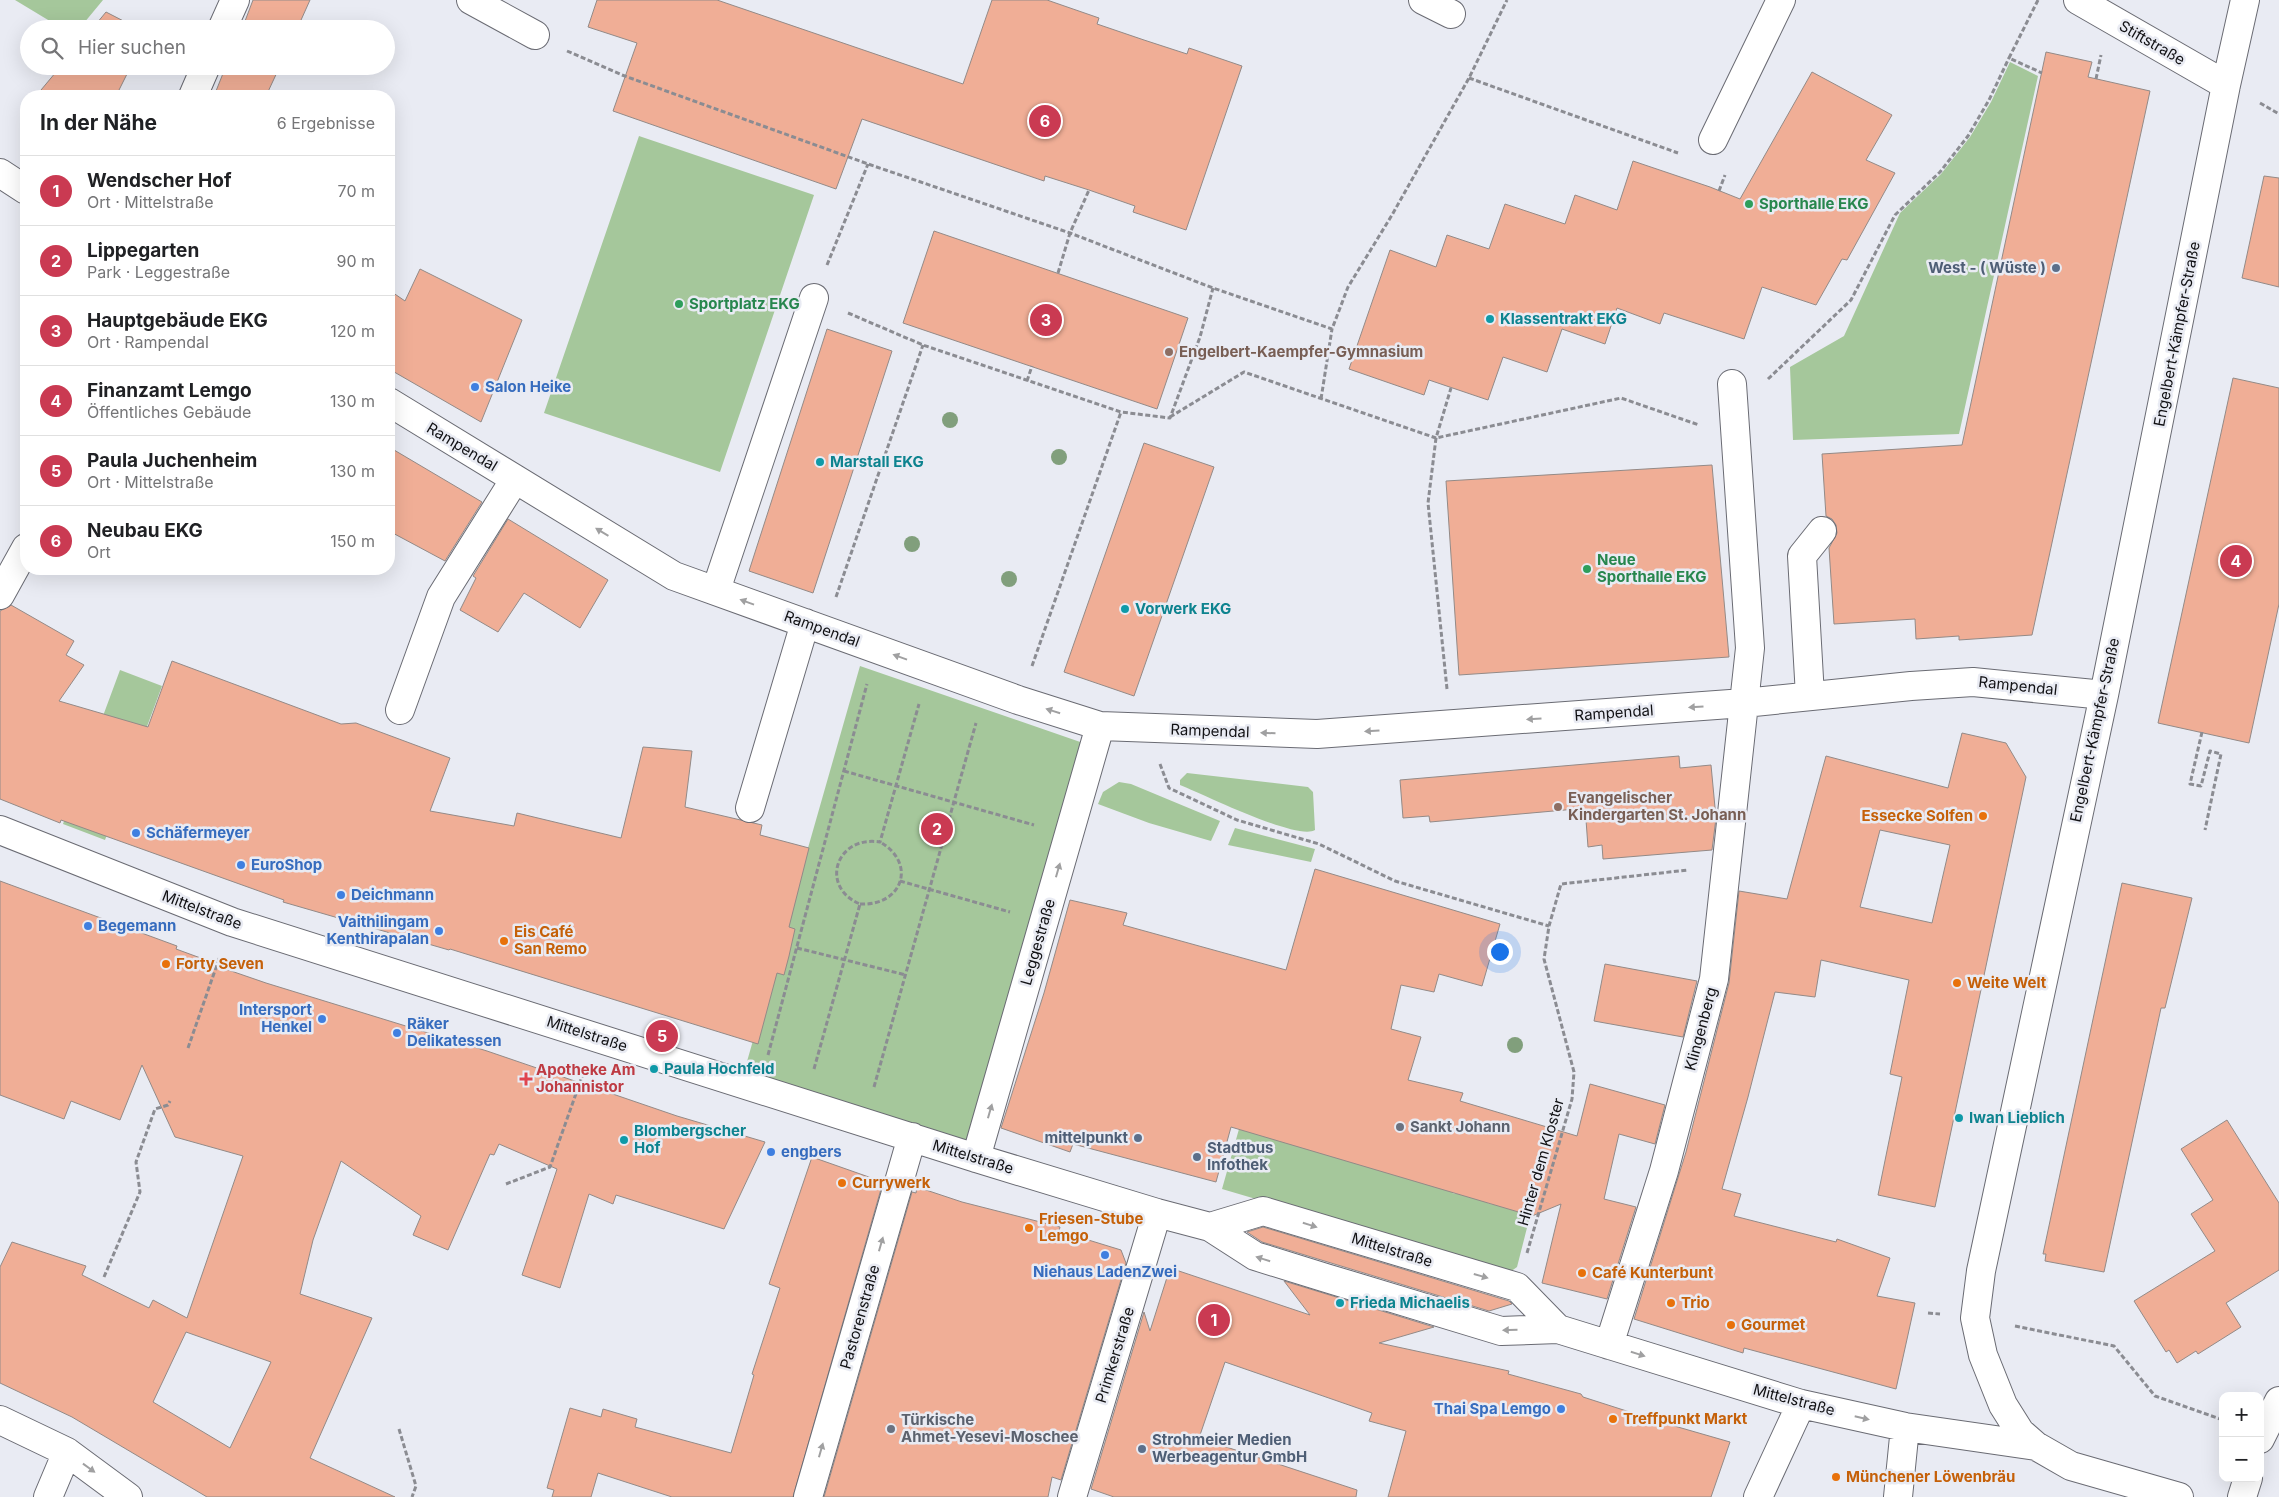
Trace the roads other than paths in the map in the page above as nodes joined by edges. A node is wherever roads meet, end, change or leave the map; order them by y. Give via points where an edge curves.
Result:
1 (235, 0) edge
2 (471, 0) edge
3 (1423, 0) edge
4 (1781, 0) edge
5 (2078, 0) edge
6 (2245, 0) edge
7 (1451, 14) dead end
8 (226, 20) edge
9 (535, 35) road end
10 (202, 75) edge
11 (2226, 85) junction
12 (196, 90) edge
13 (1713, 140) dead end
14 (0, 173) edge
15 (20, 186) edge
16 (814, 298) road end
17 (1732, 384) dead end
18 (395, 406) edge
19 (515, 479) junction
20 (1822, 530) dead end
21 (20, 559) edge
22 (716, 590) junction
23 (0, 595) edge
24 (815, 627) junction
25 (2104, 695) junction
26 (1810, 696) junction
27 (1744, 703) junction
28 (400, 710) dead end
29 (1100, 726) junction
30 (750, 808) dead end
31 (0, 830) edge
32 (912, 1137) junction
33 (976, 1158) junction
34 (1157, 1213) junction
35 (1210, 1226) junction
36 (1558, 1329) junction
37 (1609, 1345) junction
38 (2279, 1401) edge
39 (1801, 1404) junction
40 (0, 1420) edge
41 (1905, 1427) junction
42 (2261, 1437) edge
43 (2036, 1446) junction
44 (67, 1452) junction
45 (2247, 1482) edge
46 (48, 1497) edge
47 (128, 1497) edge
48 (808, 1497) edge
49 (1072, 1497) edge
50 (1758, 1497) edge
51 (1898, 1497) edge
52 (2179, 1497) edge
53 (2242, 1497) edge

1 - 8 street
2 - 9 street
3 - 7 street
4 - 13 street
5 - 11 street, Stiftstraße
6 - 11 street, Engelbert-Kämpfer-Straße
10 - 12 street
11 - 25 street, Engelbert-Kämpfer-Straße
14 - 15 street
16 - 22 street
17 - 27 street, Klingenberg via 1750,648
18 - 19 street, Rampendal
22 -> 19 street, Rampendal via 674,576
19 - 28 street via 441,597
20 - 26 street via 1802,556
21 - 23 street
24 -> 22 street, Rampendal
29 -> 24 street, Rampendal
24 - 30 street
25 - 26 street, Rampendal via 1973,682
25 - 43 street, Engelbert-Kämpfer-Straße via 1981,1271 1975,1318 1983,1355 2004,1405 2020,1432
26 - 27 street, Rampendal
27 -> 29 street, Rampendal via 1317,734
27 - 37 street, Klingenberg via 1714,979 1664,1172
33 -> 29 street, Leggestraße
31 - 32 street, Mittelstraße via 232,922
32 - 33 street, Mittelstraße
48 -> 32 street, Pastorenstraße
33 - 34 street, Mittelstraße
34 - 35 street, Mittelstraße
34 - 49 street, Primkerstraße
36 -> 35 street, Mittelstraße via 1501,1331 1255,1256
35 -> 36 street, Mittelstraße via 1263,1211 1517,1287
36 - 37 street, Mittelstraße
37 -> 39 street, Mittelstraße
38 - 42 street
39 -> 41 street, Mittelstraße
39 - 50 street
40 - 44 street
41 - 43 street, Mittelstraße
41 - 51 street
43 - 52 street via 2071,1466
44 - 46 street
44 -> 47 street
45 - 53 street

